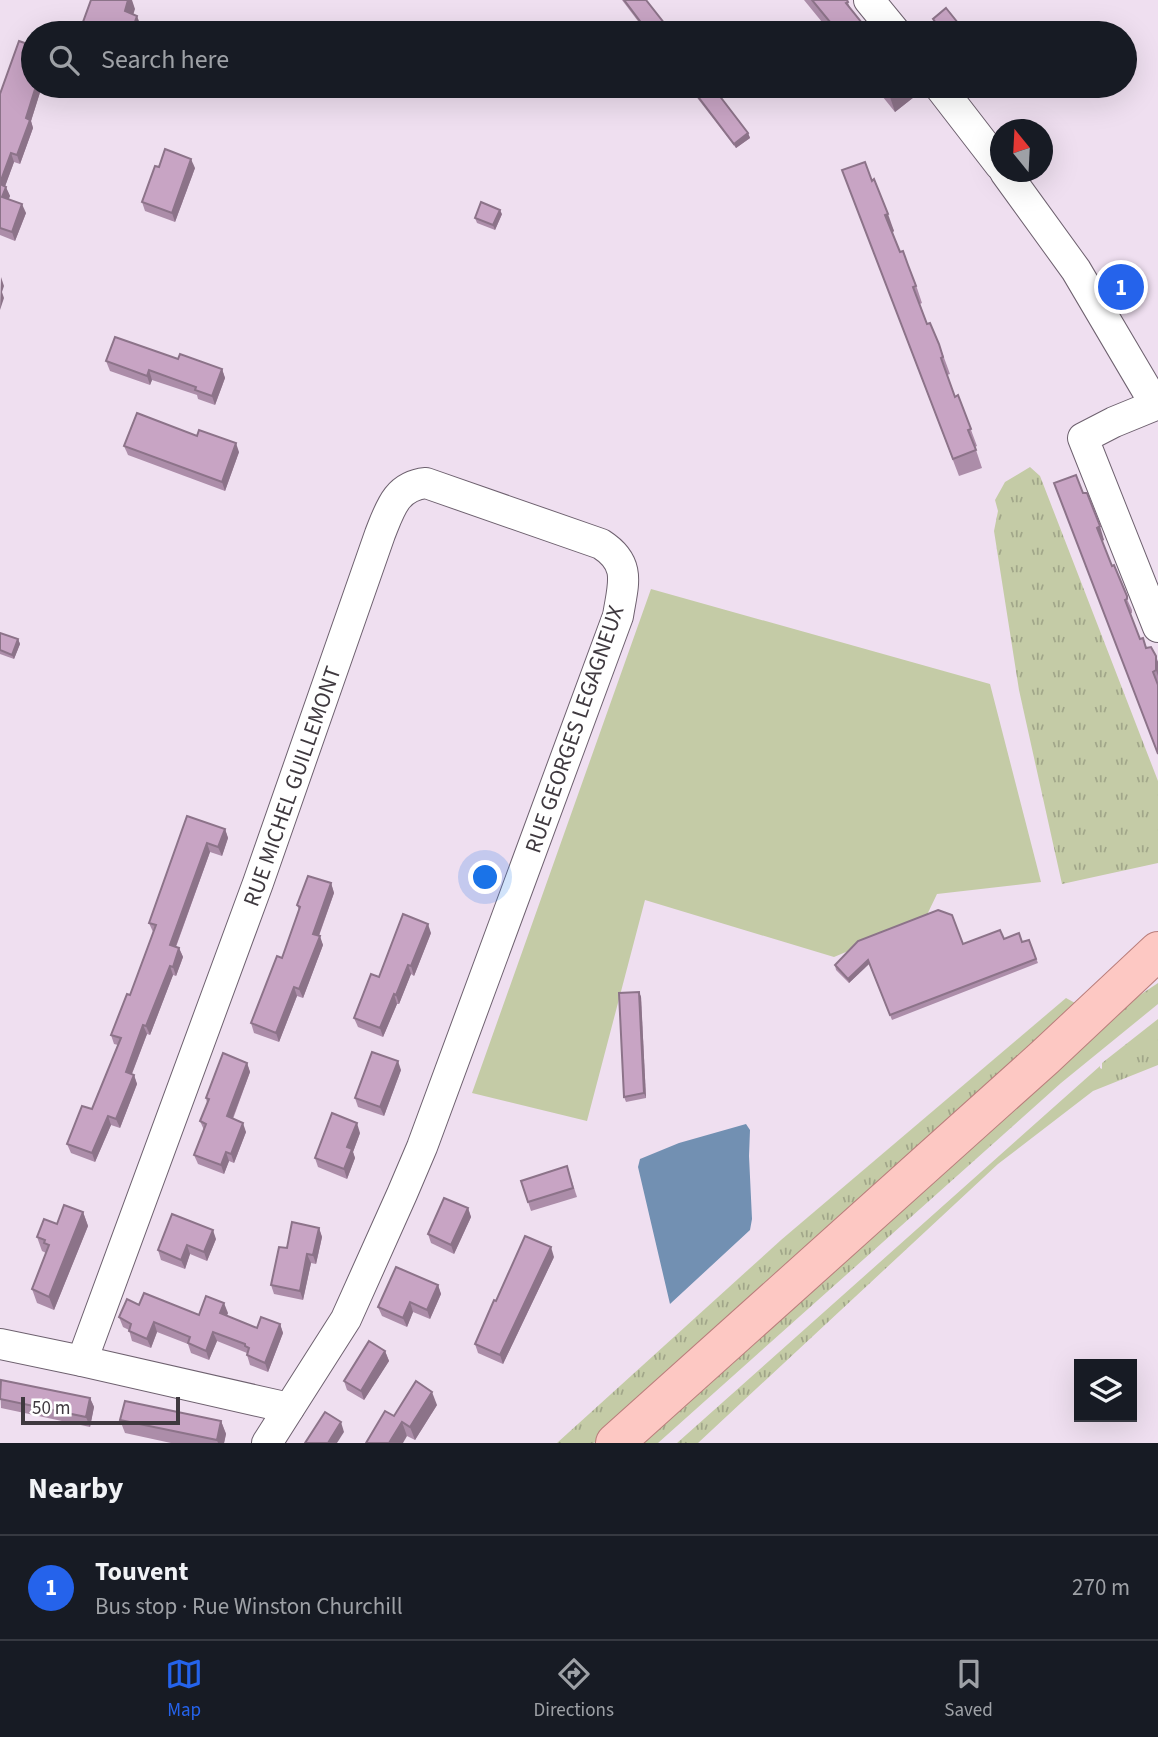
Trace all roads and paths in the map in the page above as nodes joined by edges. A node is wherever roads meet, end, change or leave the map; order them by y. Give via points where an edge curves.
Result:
1 (869, 0) edge
2 (886, 21) edge
3 (948, 98) edge
4 (990, 152) edge
5 (1013, 182) edge
6 (1157, 404) edge
7 (513, 512) joint
8 (1158, 627) edge
9 (1158, 951) edge
10 (1158, 974) edge
11 (1045, 1057) junction
12 (0, 1344) edge
13 (82, 1361) junction
14 (289, 1408) junction
15 (267, 1443) edge
16 (615, 1443) edge

1 - 2 street
3 - 4 street
5 - 6 street via 1076,270
6 - 8 street via 1083,438
7 - 13 street, RUE MICHEL GUILLEMONT via 426,483 402,492 392,504
7 - 14 street, RUE GEORGES LEGAGNEUX via 613,552 624,572 618,616 422,1147 355,1302
9 - 11 main road
10 - 11 main road
11 - 16 main road
12 - 13 street
13 - 14 street
14 - 15 street, RUE GEORGES LEGAGNEUX

